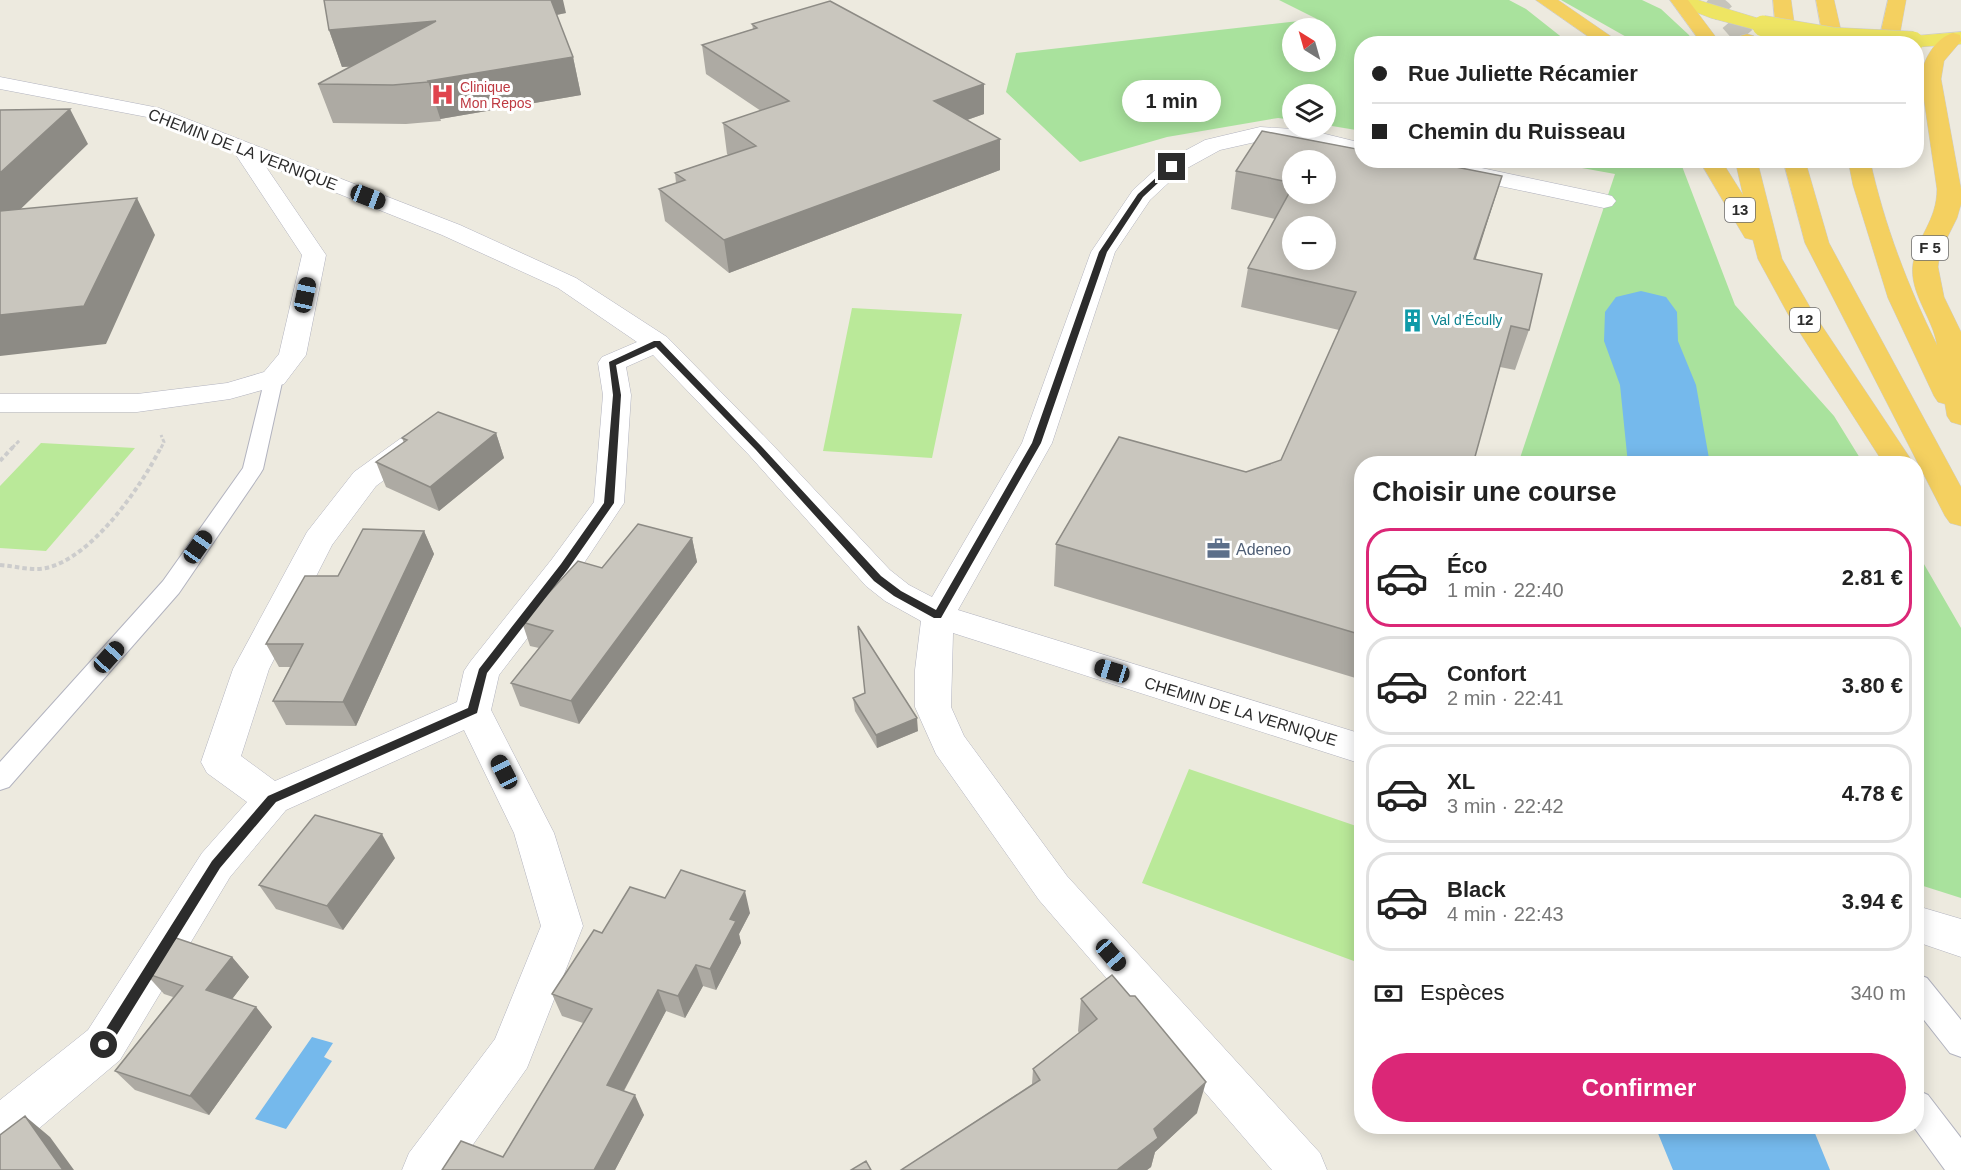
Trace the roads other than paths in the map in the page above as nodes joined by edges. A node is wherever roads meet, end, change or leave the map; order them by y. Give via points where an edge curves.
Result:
1 (1545, 0) edge
2 (1680, 0) edge
3 (1782, 0) edge
4 (1824, 0) edge
5 (1897, 0) edge
6 (1601, 36) edge
7 (1706, 36) edge
8 (1786, 36) edge
9 (1822, 36) edge
10 (1832, 36) edge
11 (1890, 36) edge
12 (1957, 38) edge
13 (1924, 41) edge
14 (0, 82) edge
15 (242, 147) junction
16 (1354, 148) edge
17 (1448, 168) edge
18 (1715, 168) edge
19 (1748, 168) edge
20 (1796, 168) edge
21 (1861, 168) edge
22 (1604, 201) dead end
23 (1770, 259) junction
24 (657, 343) junction
25 (274, 378) junction
26 (0, 403) edge
27 (1961, 416) edge
28 (1961, 422) edge
29 (440, 425) edge
30 (1894, 456) edge
31 (1924, 493) edge
32 (1961, 516) edge
33 (1961, 529) edge
34 (938, 616) junction
35 (473, 710) junction
36 (1354, 746) edge
37 (0, 780) edge
38 (272, 799) junction
39 (1924, 926) edge
40 (1961, 938) edge
41 (1924, 997) edge
42 (1961, 1043) edge
43 (1924, 1115) edge
44 (0, 1130) edge
45 (1961, 1164) edge
46 (426, 1170) edge
47 (1303, 1170) edge

1 - 6 highway
2 - 7 highway
2 - 9 main road, bridge via 1762,26
3 - 8 highway
4 - 10 highway
5 - 11 highway
12 - 13 main road
12 - 27 highway, F 5 via 1938,54 1931,68 1949,204 1925,267 1931,297 1949,335
14 - 15 street, CHEMIN DE LA VERNIQUE via 152,112
15 - 24 street, CHEMIN DE LA VERNIQUE via 451,230 567,283
15 - 25 street via 314,255 292,355
16 - 34 street via 1309,137 1260,134 1213,145 1172,167 1141,195 1103,252 1037,443
17 - 22 street
18 - 23 highway, 13
19 - 23 highway, 12
20 - 32 highway via 1817,243
21 - 28 highway via 1901,298
23 - 30 highway, 12 via 1801,314
24 - 34 street, CHEMIN DE LA VERNIQUE via 878,578
24 - 35 street via 612,363 617,395 609,503 483,671
25 - 26 street via 230,391 137,403
25 - 37 lane via 253,469 171,586
29 - 38 street via 365,479 318,540 251,669 220,762
31 - 33 highway
34 - 36 street, CHEMIN DE LA VERNIQUE
34 - 47 street via 933,707 949,744 1053,888
35 - 38 street
35 - 46 street via 534,833 562,926 511,1053
38 - 44 street via 216,865 104,1045
39 - 40 street
41 - 42 lane
43 - 45 lane

